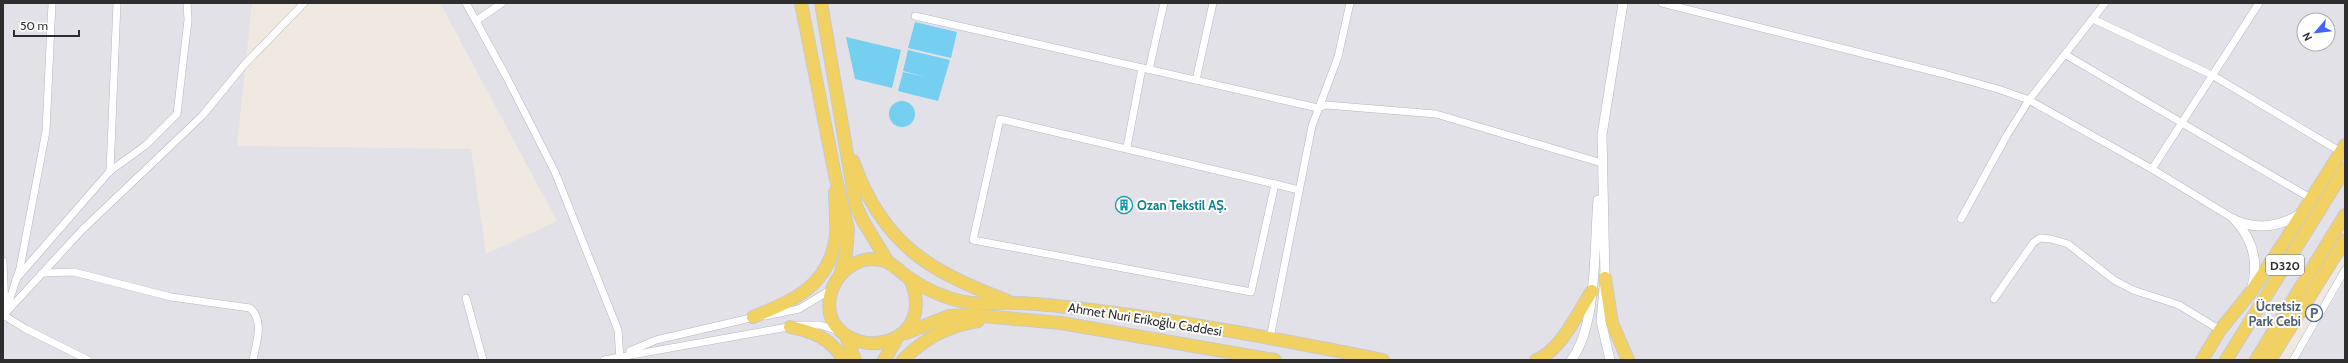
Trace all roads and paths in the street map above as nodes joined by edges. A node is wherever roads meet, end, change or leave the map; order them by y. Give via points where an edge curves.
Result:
1 (52, 3) edge
2 (117, 3) edge
3 (187, 3) edge
4 (304, 3) edge
5 (466, 3) edge
6 (502, 3) edge
7 (801, 3) edge
8 (821, 3) edge
9 (1164, 3) edge
10 (1213, 3) edge
11 (1350, 3) edge
12 (1623, 3) edge
13 (1662, 3) edge
14 (2105, 3) edge
15 (2259, 3) edge
16 (915, 16) dead end
17 (2093, 19) junction
18 (476, 21) junction
19 (2066, 55) junction
20 (1146, 69) junction
21 (2212, 75) junction
22 (1196, 80) junction
23 (2029, 100) junction
24 (1318, 108) junction
25 (2180, 123) junction
26 (846, 139) junction
27 (1127, 147) junction
28 (2344, 150) edge
29 (1602, 162) junction
30 (2345, 165) edge
31 (2152, 169) junction
32 (2345, 169) edge
33 (110, 171) junction
34 (835, 174) junction
35 (1275, 184) junction
36 (1300, 190) junction
37 (2312, 198) junction
38 (2302, 212) junction
39 (2345, 215) edge
40 (1961, 219) dead end
41 (2234, 219) junction
42 (2345, 240) edge
43 (3, 261) edge
44 (888, 262) junction
45 (2345, 270) edge
46 (42, 273) junction
47 (840, 275) junction
48 (1605, 278) junction
49 (16, 279) junction
50 (910, 279) junction
51 (832, 289) junction
52 (1592, 291) junction
53 (2251, 292) junction
54 (466, 298) dead end
55 (1994, 299) dead end
56 (1013, 303) junction
57 (4, 315) edge
58 (753, 317) junction
59 (992, 318) junction
60 (790, 327) junction
61 (2220, 330) junction
62 (906, 333) junction
63 (843, 335) junction
64 (1270, 338) junction
65 (895, 342) junction
66 (620, 358) edge
67 (88, 360) edge
68 (253, 360) edge
69 (483, 360) edge
70 (604, 360) edge
71 (844, 360) edge
72 (855, 360) edge
73 (884, 360) edge
74 (903, 360) edge
75 (1275, 360) edge
76 (1383, 360) edge
77 (1536, 360) edge
78 (1571, 360) edge
79 (1610, 360) edge
80 (1628, 360) edge
81 (2202, 360) edge
82 (2226, 360) edge
83 (2256, 360) edge
84 (2270, 360) edge
85 (2292, 360) edge

1 - 49 street via 46,131
2 - 33 street
3 - 33 street via 188,20 177,114 146,145
4 - 46 street via 244,65 197,121 93,219
5 - 18 street
6 - 18 street
7 - 34 main road
8 - 26 main road
9 - 20 street
10 - 22 street
11 - 24 street via 1338,57
12 - 29 street via 1602,134
13 - 23 street via 1950,76
14 - 17 street
15 - 21 street
16 - 20 street
17 - 19 street
17 - 21 street
18 - 66 street via 555,172 618,330
19 - 23 street
19 - 25 street
20 - 22 street
20 - 27 street
21 - 25 street
21 - 28 street
22 - 24 street
23 - 31 street
23 - 40 street
24 - 29 street via 1326,105 1436,114
24 - 36 street via 1312,126
25 - 31 street
25 - 37 street
26 - 44 main road via 856,206
26 - 56 main road via 869,198 888,227 906,246 923,261 949,277
27 - 35 street
27 - 35 street via 1000,119 973,240 1251,292
28 - 37 main road
29 - 48 street
29 - 52 street
30 - 37 main road
31 - 41 street
32 - 82 main road, D320
33 - 49 street
34 - 47 main road via 848,229 846,254
34 - 58 main road via 836,235 824,269 809,290
35 - 36 street
36 - 64 street
37 - 38 main road
38 - 41 street via 2290,220 2267,227 2256,227
38 - 53 main road
39 - 83 main road, D320
41 - 53 street via 2244,230 2252,246 2255,270
42 - 84 main road
43 - 57 street
44 - 47 main road via 873,259 858,262
44 - 50 main road via 900,268
45 - 85 street
46 - 57 street
46 - 68 street via 74,272 171,297 250,308 256,313 259,325
47 - 51 main road
48 - 79 street via 1601,321
48 - 80 main road via 1612,323
49 - 57 street
50 - 56 main road, Ahmet Nuri Erikoğlu Caddesi via 941,295 962,302
50 - 62 main road via 916,292 917,307 914,321
51 - 58 street via 799,309
51 - 63 main road via 829,308 833,322
52 - 77 main road via 1562,338 1553,349
52 - 78 street via 1583,338
53 - 61 main road
54 - 69 street
55 - 61 street via 2033,243 2040,238 2051,239 2068,244 2094,265 2133,290 2179,305
56 - 64 main road, Ahmet Nuri Erikoğlu Caddesi via 1066,307
57 - 67 street
58 - 66 street via 656,340
59 - 62 main road, Ahmet Nuri Erikoğlu Caddesi via 972,315 949,316
59 - 74 main road via 942,330 916,347
59 - 75 main road, Ahmet Nuri Erikoğlu Caddesi via 1061,323
60 - 63 street via 814,324
60 - 66 street
60 - 71 main road via 814,332 825,338
61 - 81 main road
62 - 65 main road
63 - 65 main road via 867,347 881,347
63 - 72 main road
64 - 76 main road, Ahmet Nuri Erikoğlu Caddesi
65 - 73 main road
66 - 70 street

